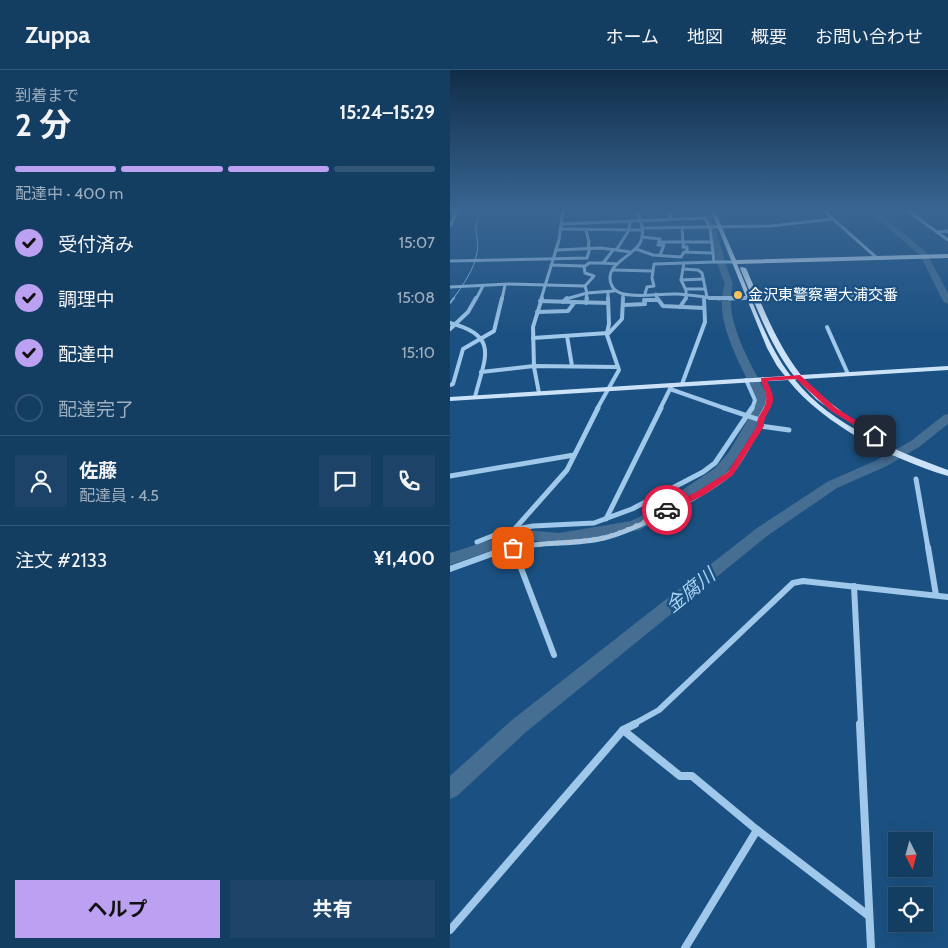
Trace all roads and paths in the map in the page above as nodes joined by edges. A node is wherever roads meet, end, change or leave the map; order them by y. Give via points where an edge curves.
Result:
1 (555, 252) edge
2 (588, 252) edge
3 (613, 252) edge
4 (632, 252) edge
5 (645, 252) edge
6 (661, 252) edge
7 (687, 252) joint
8 (733, 252) edge
9 (870, 252) edge
10 (713, 253) joint
11 (655, 255) junction
12 (660, 255) junction
13 (916, 256) joint
14 (946, 256) edge
15 (677, 257) junction
16 (587, 258) junction
17 (877, 258) junction
18 (553, 259) junction
19 (450, 261) edge
20 (716, 262) junction
21 (737, 262) junction
22 (589, 263) junction
23 (603, 263) junction
24 (684, 263) junction
25 (617, 264) junction
26 (654, 264) junction
27 (676, 264) junction
28 (551, 265) junction
29 (584, 266) junction
30 (683, 269) junction
31 (614, 270) junction
32 (653, 271) junction
33 (703, 279) junction
34 (681, 280) junction
35 (545, 284) junction
36 (505, 285) junction
37 (483, 286) junction
38 (585, 286) junction
39 (450, 287) edge
40 (686, 289) junction
41 (705, 289) junction
42 (614, 291) junction
43 (608, 292) junction
44 (587, 293) junction
45 (645, 294) junction
46 (656, 294) junction
47 (623, 295) junction
48 (859, 295) dead end
49 (686, 296) junction
50 (705, 297) junction
51 (752, 298) junction
52 (657, 300) junction
53 (540, 301) junction
54 (560, 302) junction
55 (574, 303) junction
56 (586, 303) junction
57 (608, 303) junction
58 (624, 305) junction
59 (680, 307) junction
60 (704, 308) junction
61 (554, 310) junction
62 (537, 312) junction
63 (450, 323) edge
64 (456, 324) junction
65 (827, 328) dead end
66 (450, 329) edge
67 (608, 333) junction
68 (567, 336) junction
69 (533, 338) junction
70 (480, 339) junction
71 (534, 366) junction
72 (572, 366) junction
73 (458, 367) junction
74 (617, 367) junction
75 (450, 368) edge
76 (948, 368) edge
77 (481, 372) junction
78 (848, 374) junction
79 (797, 376) junction
80 (788, 377) junction
81 (763, 379) junction
82 (746, 380) junction
83 (682, 384) junction
84 (450, 385) edge
85 (671, 387) junction
86 (607, 389) junction
87 (539, 393) junction
88 (475, 398) junction
89 (450, 399) edge
90 (747, 416) junction
91 (760, 420) junction
92 (849, 424) junction
93 (760, 426) junction
94 (789, 430) dead end
95 (574, 455) junction
96 (948, 467) edge
97 (948, 474) edge
98 (450, 476) edge
99 (916, 479) dead end
100 (606, 519) junction
101 (513, 531) junction
102 (477, 542) dead end
103 (512, 547) junction
104 (450, 569) edge
105 (854, 586) junction
106 (936, 595) junction
107 (948, 597) edge
108 (554, 655) dead end
109 (623, 730) junction
110 (757, 830) junction
111 (869, 916) junction
112 (450, 930) edge
113 (685, 948) edge
114 (871, 948) edge

1 - 18 street
2 - 16 street
3 - 23 street
4 - 25 street
5 - 11 street
6 - 12 street
7 - 10 street
7 - 15 street
8 - 21 main road
9 - 17 street
10 - 20 street
11 - 12 street
11 - 26 street via 652,259
12 - 15 street
13 - 14 main road
13 - 17 street
15 - 27 street
16 - 18 street
16 - 22 street
17 - 21 street
18 - 19 street
18 - 28 street
20 - 21 street
20 - 24 street
21 - 51 main road
22 - 23 street
22 - 29 street
23 - 25 street
24 - 27 street
24 - 30 street
25 - 31 street
26 - 27 street
26 - 32 street
28 - 29 street
28 - 35 street
29 - 38 street via 585,273 594,276
30 - 33 street via 698,270
30 - 34 street
31 - 32 street
31 - 42 street via 610,282
32 - 45 street via 654,286 646,287
33 - 34 street
33 - 41 street
34 - 40 street
35 - 36 street
35 - 38 street
35 - 53 street
36 - 37 street
36 - 70 street via 494,331
37 - 39 street
37 - 64 street via 468,312
38 - 44 street
40 - 41 street
40 - 49 street
41 - 50 street
42 - 43 street
42 - 47 street
43 - 44 street
43 - 57 street
44 - 54 street via 567,296
44 - 56 street
45 - 46 street
45 - 47 street
46 - 49 street
46 - 52 street
47 - 58 street
48 - 51 street
49 - 50 street
49 - 59 street
50 - 51 street
50 - 60 street
51 - 79 main road via 776,346
51 - 80 main road via 772,351
52 - 58 street
52 - 59 street via 663,306
53 - 54 street
53 - 62 street
54 - 55 street
54 - 61 street
55 - 56 street
55 - 61 street via 568,311
56 - 57 street
57 - 67 street
58 - 67 street via 622,319
59 - 60 street
60 - 83 street via 705,322
61 - 62 street
62 - 69 street
63 - 64 street
64 - 66 street
64 - 70 street
65 - 78 street
67 - 68 street
67 - 74 street
68 - 69 street
68 - 72 street
69 - 71 street
70 - 73 street via 463,349
70 - 77 street via 486,351
71 - 72 street
71 - 77 street
71 - 87 street
72 - 74 street
73 - 75 street
73 - 84 street
74 - 86 street via 619,370
76 - 78 main road
77 - 88 street
78 - 79 main road
79 - 80 main road
79 - 92 main road
80 - 81 main road
80 - 92 main road via 815,403
81 - 82 street
81 - 91 street via 770,398
82 - 83 main road
82 - 90 street via 755,400
83 - 85 main road
85 - 86 main road
85 - 90 street
85 - 100 street
86 - 87 main road
86 - 95 street
87 - 88 main road
88 - 89 main road
90 - 91 street
90 - 100 street via 715,463 703,472
91 - 93 street
92 - 96 main road
92 - 97 main road via 881,446
93 - 94 street
93 - 103 street via 730,473 701,493 630,529 604,538
95 - 98 street
95 - 101 street via 568,470
99 - 106 street
100 - 101 street
101 - 102 street
101 - 103 street
103 - 104 street
103 - 108 street
105 - 106 street
105 - 109 street via 793,583 659,710
105 - 111 street
106 - 107 street
109 - 110 street via 680,776 692,776
109 - 112 street
110 - 111 street
110 - 113 street
111 - 114 street

